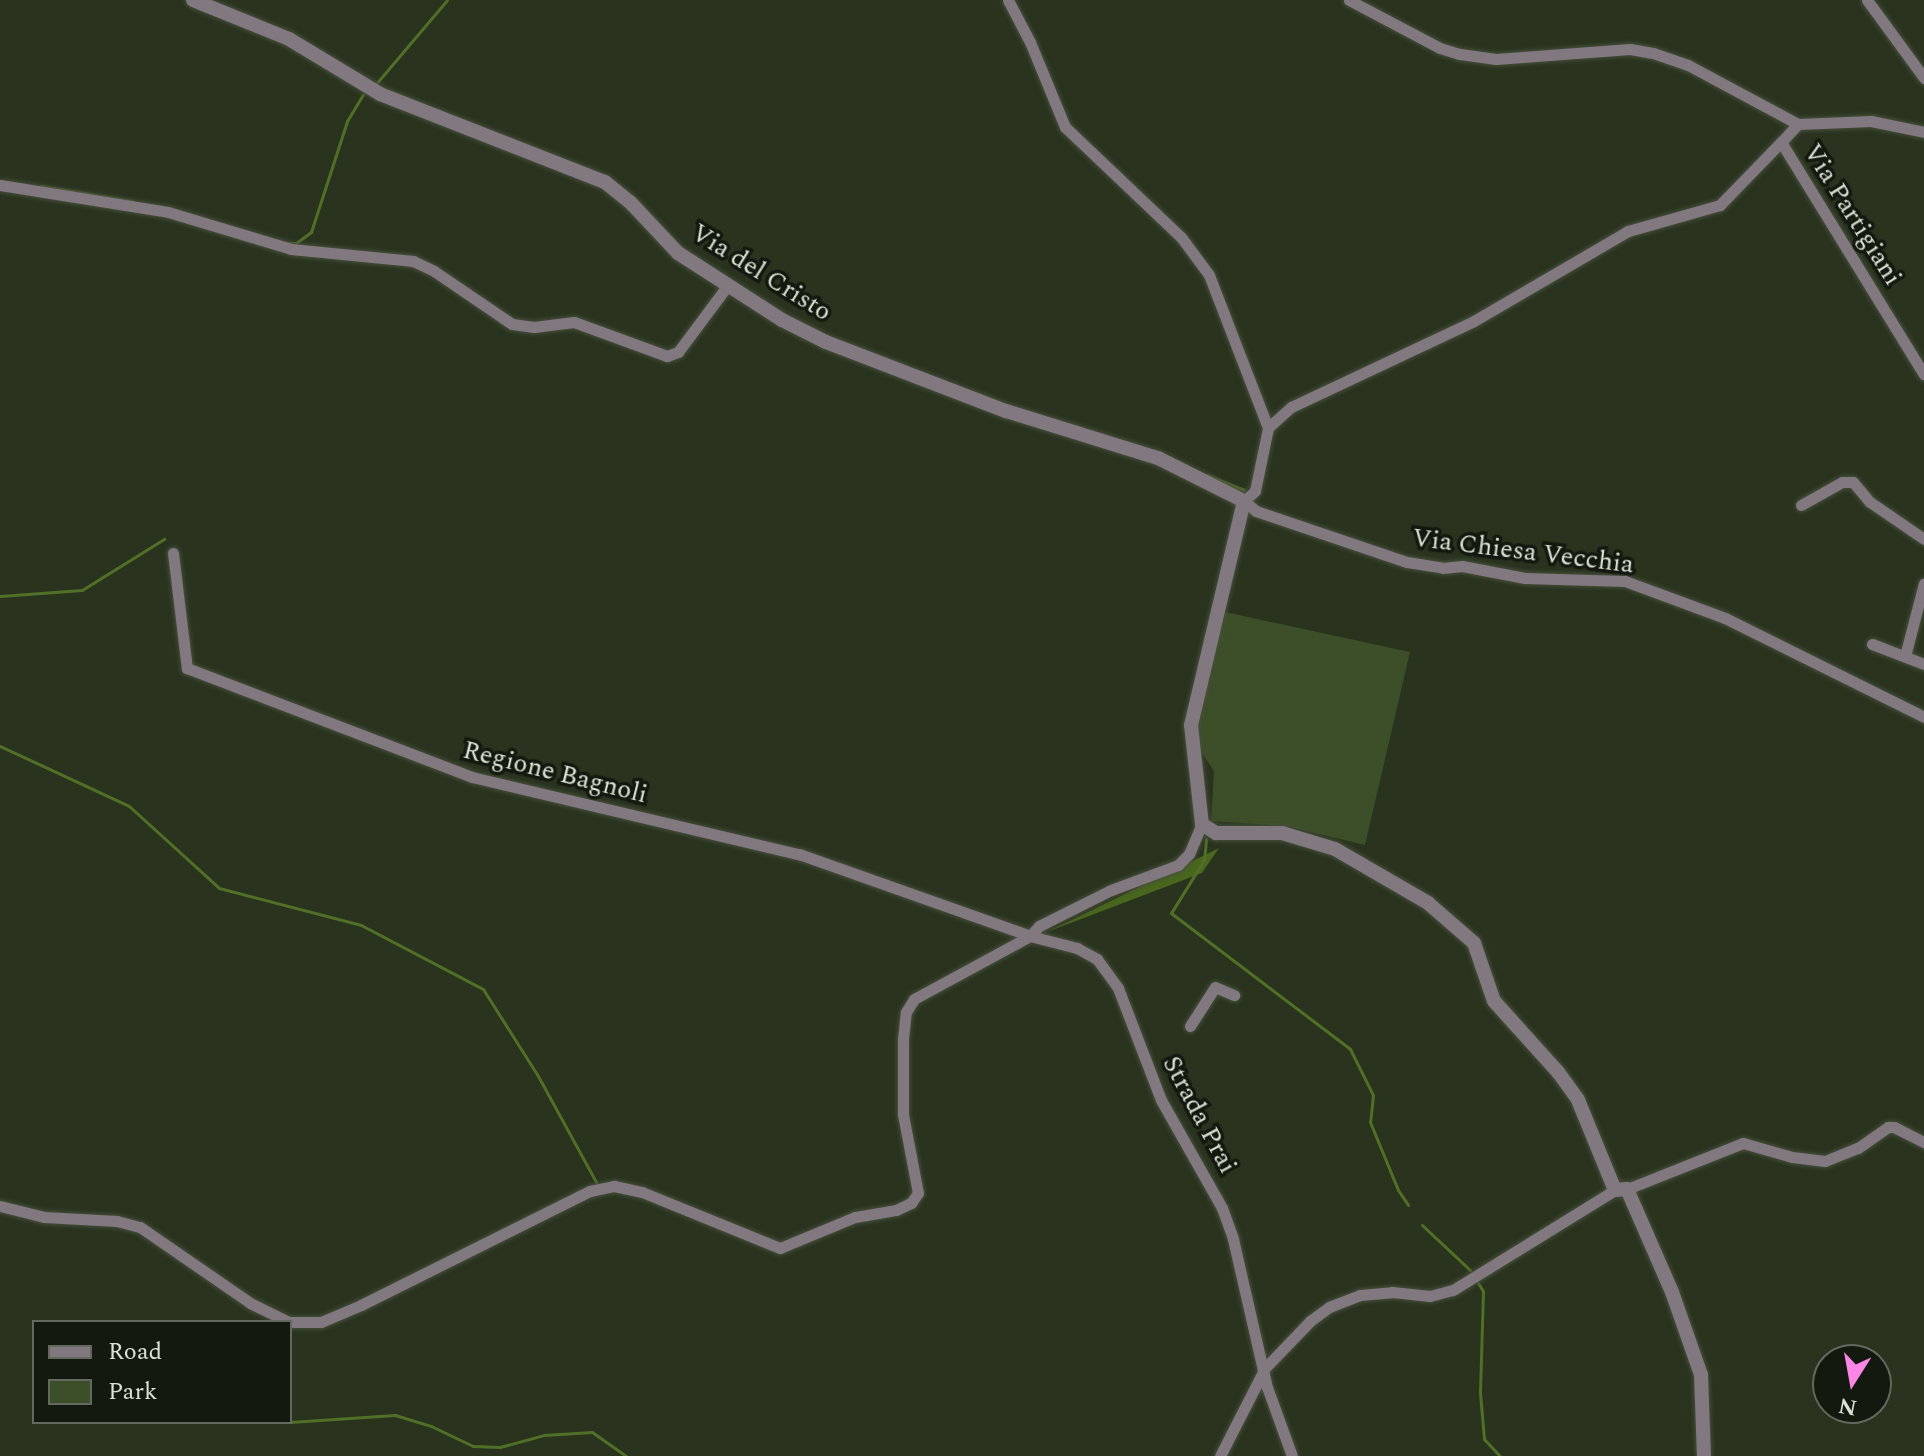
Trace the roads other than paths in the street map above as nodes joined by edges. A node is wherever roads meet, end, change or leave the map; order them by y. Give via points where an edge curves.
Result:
1 (193, 0) edge
2 (1008, 0) edge
3 (1349, 0) edge
4 (1867, 0) edge
5 (1924, 78) edge
6 (1798, 124) junction
7 (1924, 132) edge
8 (1781, 142) junction
9 (0, 185) edge
10 (728, 285) junction
11 (1924, 374) edge
12 (1301, 402) junction
13 (1268, 428) junction
14 (1261, 462) junction
15 (1244, 501) junction
16 (1801, 505) dead end
17 (1924, 539) edge
18 (173, 553) dead end
19 (1924, 583) edge
20 (1872, 644) dead end
21 (1905, 656) junction
22 (1924, 664) edge
23 (1924, 717) edge
24 (1202, 824) junction
25 (1030, 936) junction
26 (1234, 995) dead end
27 (1190, 1026) dead end
28 (1924, 1142) edge
29 (1621, 1189) junction
30 (0, 1206) edge
31 (286, 1320) edge
32 (292, 1322) edge
33 (1265, 1368) junction
34 (1220, 1456) edge
35 (1292, 1456) edge
36 (1704, 1456) edge

1 - 10 street, Via del Cristo via 289,39 380,94 605,182 678,253
2 - 13 street via 1065,127 1181,237 1209,275
3 - 6 street via 1440,48 1483,59 1630,49 1653,53 1688,65
4 - 5 street
6 - 7 street via 1871,121
6 - 8 street, Via Partigiani
8 - 11 street, Via Partigiani
8 - 12 street via 1720,205 1628,231 1463,326
9 - 10 street via 168,212 291,249 413,261 512,324 574,322 667,356 678,352
10 - 15 street, Via del Cristo via 826,342 1006,411 1158,458
12 - 13 street via 1278,415
12 - 14 street via 1274,431
13 - 14 street
14 - 15 street via 1255,491
15 - 23 street, Via Chiesa Vecchia via 1256,511 1407,562 1525,578 1625,581 1725,618
15 - 24 street via 1191,725
16 - 17 street via 1842,482 1853,482 1870,502
18 - 25 street, Regione Bagnoli via 187,668 472,777 799,854
19 - 21 street
20 - 21 street
21 - 22 street
24 - 25 street via 1178,865 1111,890 1039,926
24 - 29 street via 1216,833 1282,833 1335,849 1428,903 1466,934 1480,954 1494,1001 1584,1109
25 - 32 street via 914,999 906,1012 903,1114 918,1193 911,1203 855,1217 780,1248 642,1192 614,1186 590,1191 321,1322
25 - 33 street, Strada Prai via 1097,959 1118,988 1161,1100 1222,1208
26 - 27 street via 1215,987
28 - 29 street via 1888,1127 1858,1148 1825,1161 1743,1143
29 - 33 street via 1453,1290 1430,1296 1360,1295 1329,1307
29 - 36 street via 1672,1292 1701,1375
30 - 31 street via 44,1217 140,1227 250,1303
33 - 34 street
33 - 35 street, Strada Prai

